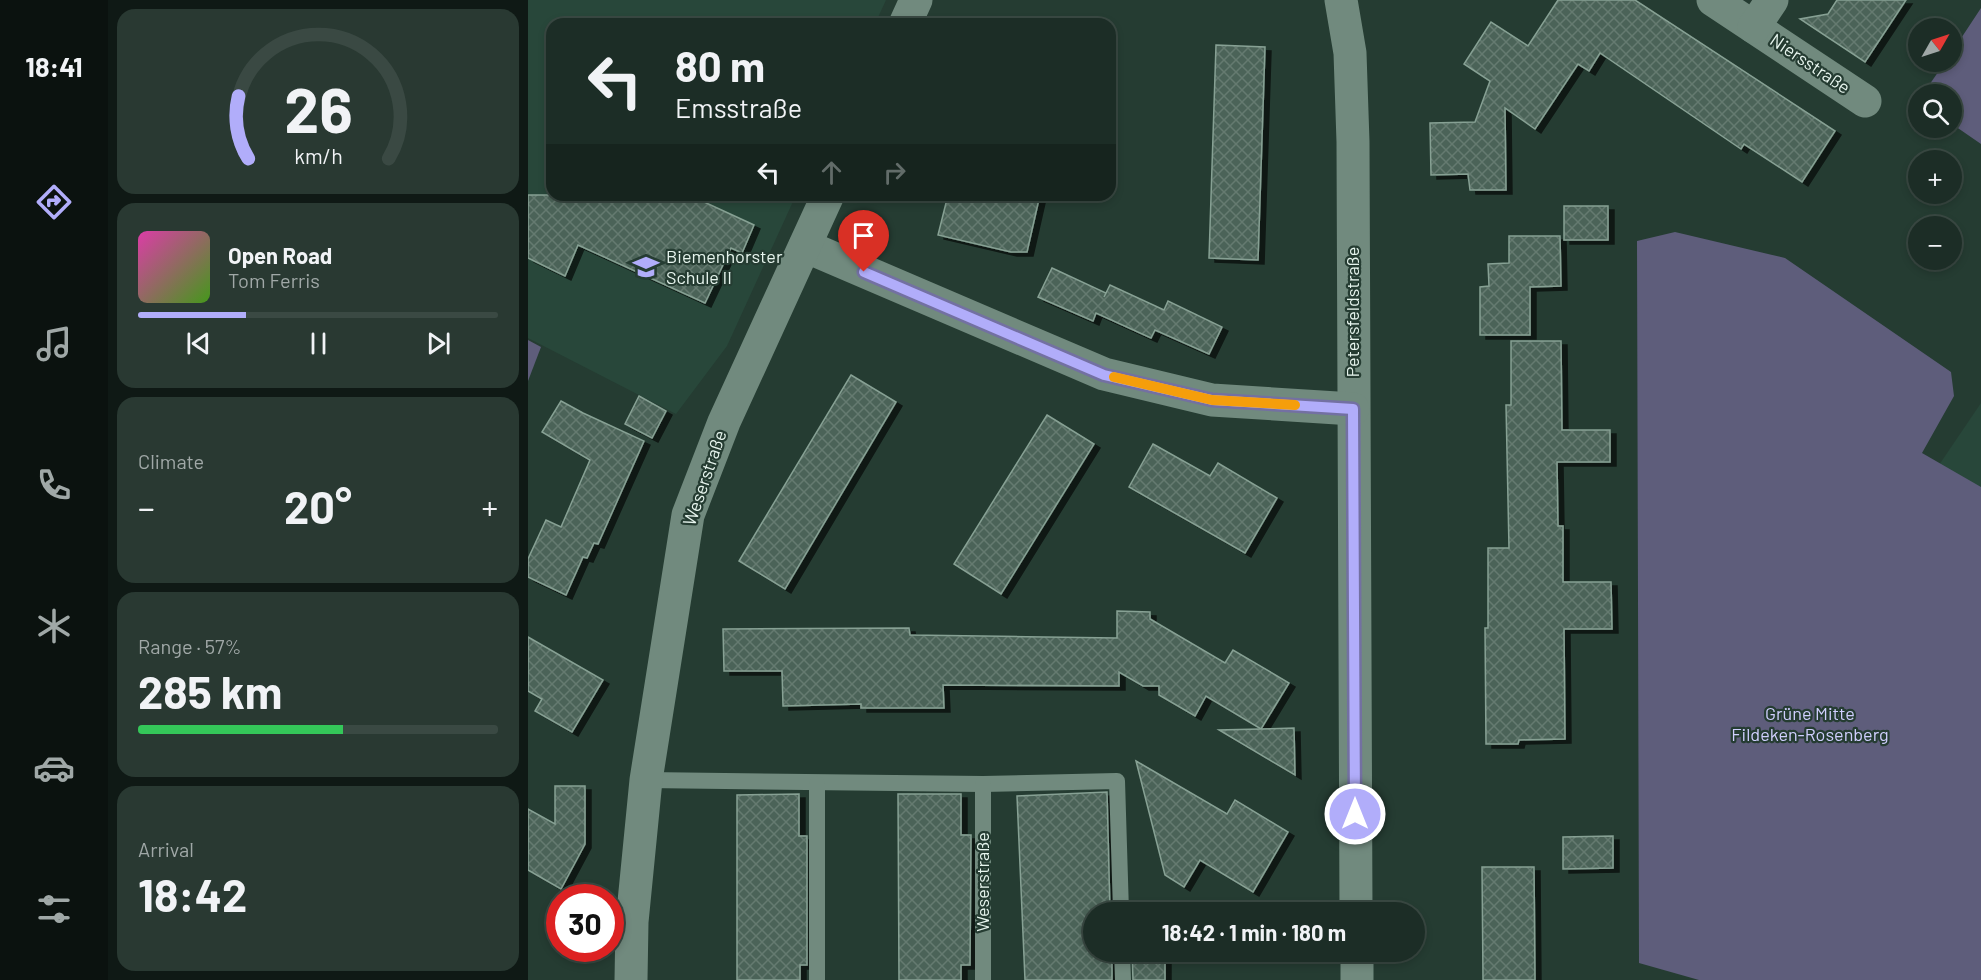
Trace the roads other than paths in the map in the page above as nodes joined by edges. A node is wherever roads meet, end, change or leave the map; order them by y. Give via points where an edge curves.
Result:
1 (916, 0) edge
2 (1341, 0) edge
3 (1713, 0) edge
4 (1772, 0) edge
5 (908, 18) edge
6 (1754, 27) junction
7 (1865, 102) dead end
8 (825, 201) edge
9 (805, 246) junction
10 (1353, 409) junction
11 (646, 780) junction
12 (817, 784) junction
13 (983, 784) junction
14 (1121, 902) edge
15 (1356, 902) edge
16 (1122, 962) edge
17 (1357, 962) edge
18 (631, 980) edge
19 (817, 980) edge
20 (983, 980) edge
21 (1123, 980) edge
22 (1357, 980) edge

1 - 5 street
2 - 10 street, Petersfeldstraße via 1350,53 1353,142
3 - 6 street, Niersstraße
4 - 6 street, Niersstraße
6 - 7 street, Niersstraße
8 - 9 street, Weserstraße
9 - 10 street via 1104,375 1212,400
9 - 11 street, Weserstraße via 724,422 688,515
10 - 15 street, Petersfeldstraße
11 - 12 lane
11 - 18 street, Weserstraße via 632,922
12 - 13 lane
12 - 19 lane
13 - 14 lane via 1117,781
13 - 20 lane, Weserstraße
16 - 21 lane
17 - 22 street

